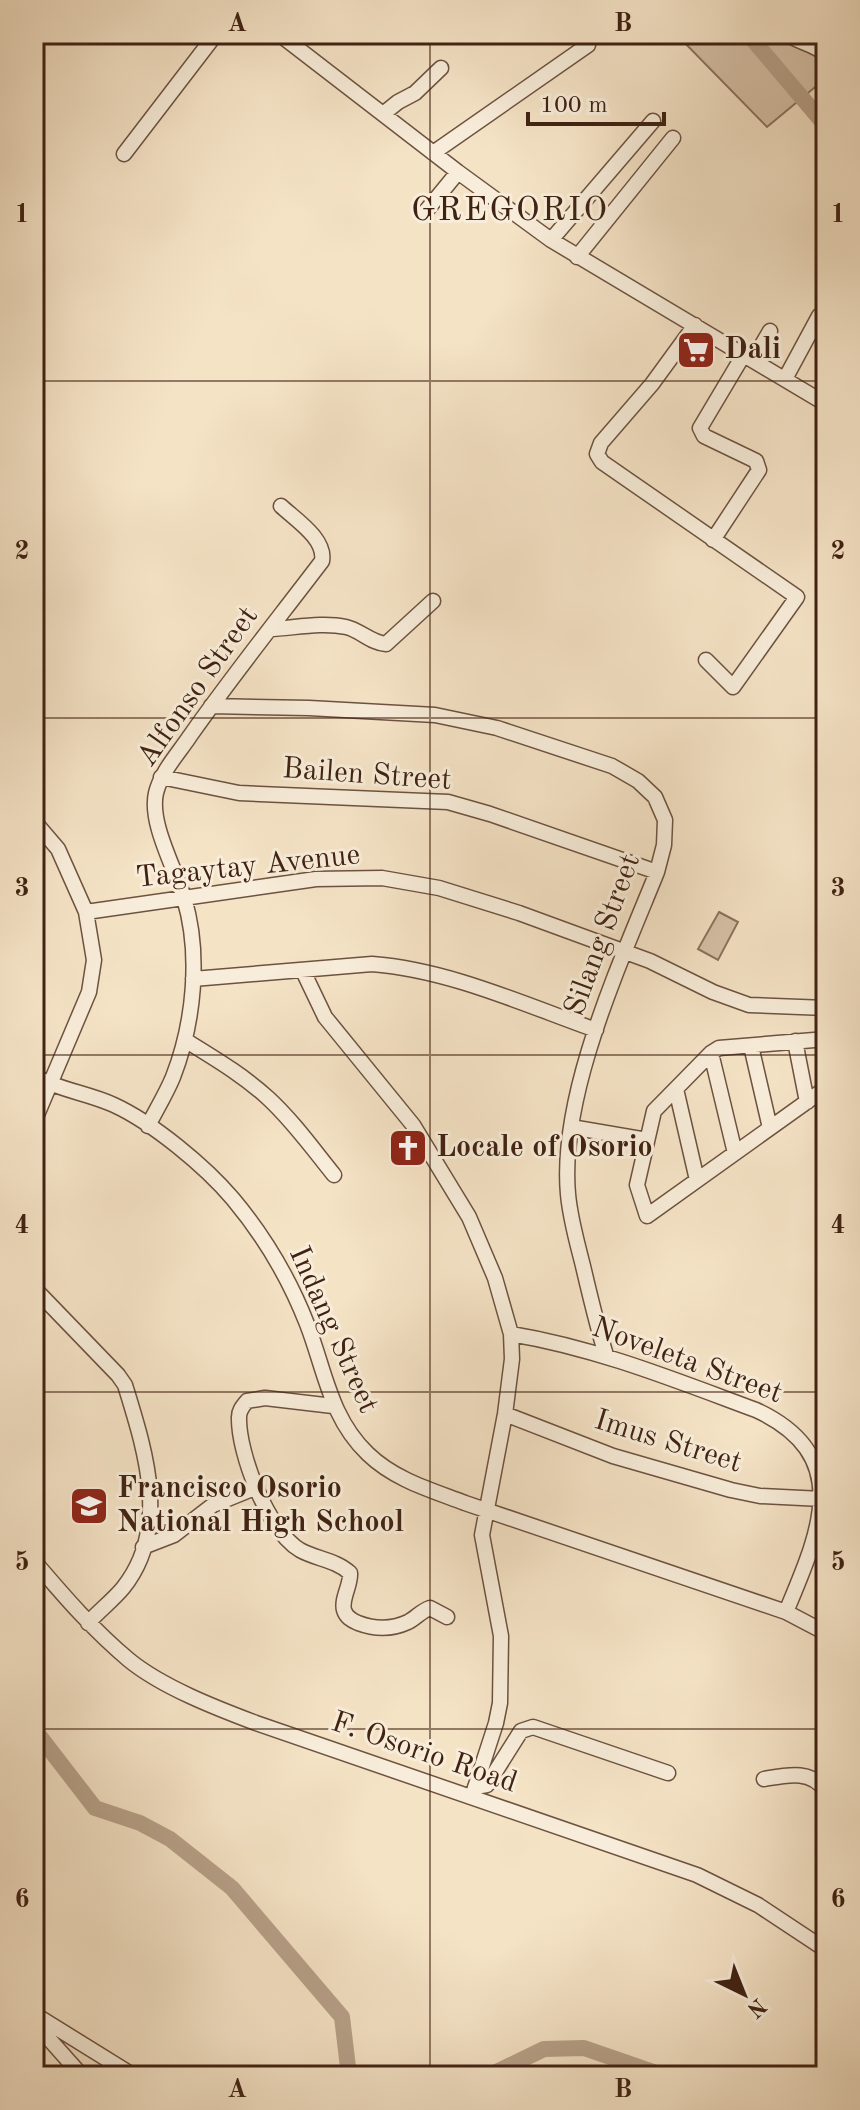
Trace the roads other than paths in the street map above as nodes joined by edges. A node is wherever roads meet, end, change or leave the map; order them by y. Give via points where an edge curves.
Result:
1 (216, 34) edge
2 (279, 34) edge
3 (787, 34) edge
4 (588, 45) dead end
5 (826, 55) edge
6 (441, 68) dead end
7 (383, 114) junction
8 (653, 121) dead end
9 (673, 138) dead end
10 (433, 153) junction
11 (124, 154) dead end
12 (458, 172) junction
13 (426, 211) dead end
14 (551, 240) junction
15 (577, 257) junction
16 (819, 316) dead end
17 (695, 325) junction
18 (770, 331) dead end
19 (748, 357) junction
20 (785, 379) junction
21 (826, 404) edge
22 (281, 506) dead end
23 (713, 540) junction
24 (433, 601) dead end
25 (270, 629) junction
26 (706, 660) dead end
27 (211, 706) junction
28 (161, 777) junction
29 (34, 821) edge
30 (657, 872) junction
31 (185, 899) junction
32 (86, 912) junction
33 (625, 951) junction
34 (303, 971) junction
35 (193, 979) junction
36 (826, 1008) edge
37 (596, 1030) junction
38 (826, 1039) edge
39 (185, 1040) junction
40 (795, 1041) junction
41 (751, 1046) junction
42 (711, 1053) junction
43 (34, 1076) edge
44 (49, 1085) junction
45 (826, 1088) edge
46 (676, 1089) junction
47 (807, 1102) junction
48 (34, 1122) edge
49 (148, 1126) junction
50 (571, 1127) junction
51 (770, 1128) junction
52 (647, 1140) junction
53 (735, 1153) junction
54 (334, 1175) dead end
55 (697, 1180) junction
56 (34, 1288) edge
57 (511, 1334) junction
58 (606, 1355) junction
59 (333, 1406) junction
60 (505, 1414) junction
61 (257, 1487) junction
62 (822, 1499) junction
63 (488, 1510) junction
64 (143, 1547) junction
65 (34, 1561) edge
66 (786, 1612) junction
67 (447, 1617) dead end
68 (88, 1623) junction
69 (826, 1633) edge
70 (668, 1773) dead end
71 (764, 1779) dead end
72 (826, 1791) edge
73 (474, 1792) junction
74 (826, 1950) edge
75 (34, 2014) edge
76 (34, 2022) edge
77 (34, 2071) edge
78 (129, 2074) edge
79 (39, 2076) edge
80 (82, 2076) edge

1 - 11 street
2 - 7 street
3 - 5 street
4 - 10 street
6 - 7 street
7 - 10 street
8 - 14 street
9 - 15 street
10 - 12 street
12 - 13 street
12 - 14 street
14 - 15 street
15 - 17 street
16 - 20 street
17 - 19 street
17 - 23 street via 597,454
18 - 19 street
19 - 20 street
19 - 23 street via 700,428 704,436 756,461 759,470
20 - 21 street
22 - 25 street, Alfonso Street via 324,552
23 - 26 street via 797,597 733,687
24 - 25 street via 386,644 336,625
25 - 27 street, Alfonso Street
27 - 28 street, Alfonso Street
27 - 30 street, Silang Street via 435,715 497,728 612,766 655,797 665,820
28 - 30 street, Bailen Street via 239,793 448,802
28 - 31 street, Alfonso Street via 156,820
29 - 32 street via 58,849
30 - 33 street, Silang Street
31 - 32 street, Tagaytay Avenue
31 - 33 street, Tagaytay Avenue via 316,879 382,878 439,888
31 - 35 street, Alfonso Street
32 - 44 street via 94,960 89,992
33 - 36 street, Tagaytay Avenue via 749,1005
33 - 37 street, Silang Street
34 - 35 street
34 - 37 street via 372,964 430,972
34 - 57 street via 325,1017 413,1125 469,1217
35 - 39 street, Alfonso Street
37 - 50 street, Silang Street
38 - 40 street
39 - 49 street, Alfonso Street
39 - 54 street via 266,1097
40 - 41 street
40 - 47 street
41 - 42 street
41 - 51 street
42 - 46 street
42 - 53 street
43 - 44 street, Indang Street
44 - 48 street
44 - 49 street, Indang Street via 114,1105
45 - 47 street
46 - 52 street via 654,1111
46 - 55 street
47 - 51 street
49 - 59 street, Indang Street via 202,1168 252,1222 292,1286
50 - 52 street
50 - 58 street, Silang Street via 568,1195
51 - 53 street
52 - 55 street via 637,1185 647,1216
53 - 55 street
56 - 64 street via 125,1385 149,1470 150,1522
57 - 58 street, Noveleta Street
57 - 60 street
58 - 62 street, Noveleta Street via 777,1419 805,1446
59 - 61 street via 265,1398 247,1401 239,1416 243,1449
59 - 63 street, Indang Street via 368,1454 389,1471
60 - 62 street, Imus Street via 613,1456 731,1490
60 - 63 street
61 - 64 street via 213,1505 174,1535
61 - 67 street via 276,1528 298,1549 350,1573 344,1603 350,1620 373,1629 410,1621 430,1608
62 - 66 street, Noveleta Street via 816,1538
63 - 66 street, Indang Street
63 - 73 street via 482,1539 501,1636 500,1703
64 - 68 street via 124,1587
65 - 68 street, F. Osorio Road
66 - 69 street, Indang Street
68 - 73 street, F. Osorio Road via 132,1662 190,1696 256,1723
70 - 73 street via 533,1727 521,1731 487,1785
71 - 72 street via 807,1776
73 - 74 street, F. Osorio Road via 697,1875 758,1905
75 - 78 street
76 - 80 street
77 - 79 street

